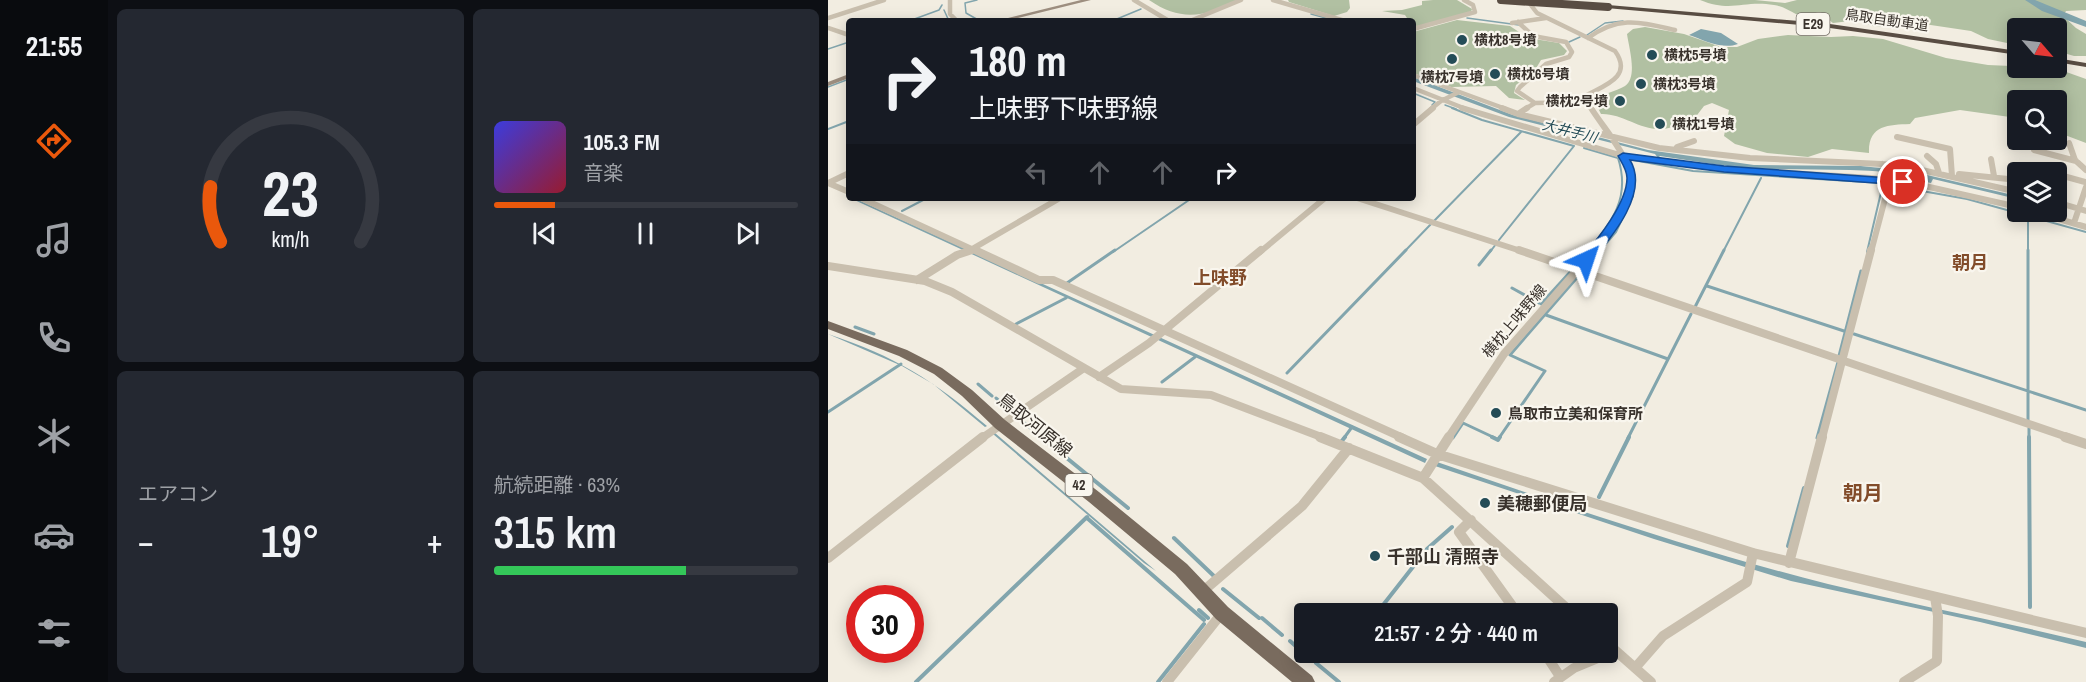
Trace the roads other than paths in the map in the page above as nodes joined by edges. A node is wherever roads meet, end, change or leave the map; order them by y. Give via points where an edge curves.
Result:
1 (884, 0) edge
2 (950, 0) edge
3 (1088, 0) edge
4 (1134, 0) edge
5 (1241, 0) edge
6 (1273, 0) edge
7 (1464, 0) edge
8 (1501, 0) edge
9 (1522, 0) edge
10 (1527, 0) edge
11 (1608, 6) junction
12 (828, 18) edge
13 (954, 18) edge
14 (1012, 18) edge
15 (1163, 18) edge
16 (1198, 18) edge
17 (1335, 18) edge
18 (1547, 18) junction
19 (828, 28) edge
20 (1416, 28) edge
21 (1675, 30) dead end
22 (846, 34) edge
23 (1588, 38) junction
24 (2007, 50) edge
25 (2067, 60) edge
26 (2086, 63) edge
27 (1416, 76) edge
28 (846, 77) edge
29 (828, 84) edge
30 (1416, 89) edge
31 (1459, 92) junction
32 (1441, 101) junction
33 (1585, 102) junction
34 (1535, 103) junction
35 (1518, 114) junction
36 (1416, 122) edge
37 (1609, 136) junction
38 (1897, 137) dead end
39 (1694, 141) dead end
40 (2069, 143) dead end
41 (1676, 150) junction
42 (2034, 150) dead end
43 (1623, 156) junction
44 (1927, 156) dead end
45 (1991, 159) dead end
46 (2075, 160) junction
47 (2086, 164) edge
48 (1882, 165) junction
49 (2086, 170) edge
50 (1939, 173) junction
51 (846, 174) edge
52 (1952, 175) junction
53 (1994, 176) junction
54 (2067, 177) edge
55 (2007, 178) edge
56 (1890, 180) junction
57 (828, 183) edge
58 (2085, 183) edge
59 (2007, 189) edge
60 (846, 191) edge
61 (867, 201) edge
62 (1055, 201) edge
63 (1321, 201) edge
64 (1366, 201) edge
65 (2007, 204) edge
66 (2081, 210) edge
67 (2067, 220) edge
68 (2074, 222) junction
69 (2086, 226) edge
70 (973, 250) junction
71 (828, 266) edge
72 (1577, 269) junction
73 (917, 280) junction
74 (828, 325) edge
75 (1165, 330) junction
76 (1842, 359) junction
77 (1084, 368) junction
78 (1099, 376) junction
79 (1000, 424) junction
80 (2086, 444) edge
81 (1349, 448) junction
82 (1437, 454) junction
83 (1423, 478) junction
84 (1471, 520) junction
85 (1753, 553) junction
86 (828, 558) edge
87 (1789, 563) junction
88 (1203, 592) junction
89 (1935, 597) junction
90 (1510, 603) edge
91 (1561, 603) edge
92 (1222, 613) junction
93 (2086, 633) edge
94 (1618, 653) edge
95 (1549, 663) edge
96 (1584, 663) edge
97 (1635, 668) junction
98 (1557, 679) edge
99 (1167, 682) edge
100 (1306, 682) edge
101 (1651, 682) edge
102 (1904, 682) edge

1 - 12 street
2 - 13 street via 950,14
3 - 14 main road
4 - 15 street
5 - 16 street
6 - 17 street
7 - 20 street via 1473,5 1475,12
8 - 11 highway, 鳥取自動車道 / E29, bridge
9 - 11 highway, 鳥取自動車道 / E29, bridge
10 - 18 street
11 - 24 highway, 鳥取自動車道 / E29 via 1823,25
18 - 23 street
18 - 34 street via 1515,22 1533,36 1566,42 1572,52 1569,57 1546,64 1517,91
19 - 22 street
21 - 23 street via 1635,21 1621,22 1606,25
23 - 33 street via 1615,51 1621,68 1615,80 1587,95
25 - 26 highway
27 - 31 street
28 - 29 main road
30 - 32 street
31 - 32 street
31 - 35 street
32 - 36 street
32 - 43 street
33 - 34 street
33 - 37 street, 横枕上味野線
34 - 35 street
35 - 37 street
37 - 41 street
37 - 43 street, 横枕上味野線
38 - 52 street via 1950,149
39 - 41 street
40 - 46 street
41 - 48 street
42 - 46 street
43 - 56 street via 1724,169
43 - 72 street, 横枕上味野線 via 1632,179 1628,194 1611,232
44 - 50 street
45 - 53 street
46 - 47 street
46 - 49 street
48 - 50 street
48 - 56 street
50 - 52 street
51 - 57 street
52 - 53 street
52 - 59 street
53 - 55 street
54 - 58 street
56 - 65 street
56 - 76 street
57 - 60 street
58 - 66 street
61 - 70 street
62 - 70 street
63 - 75 street
64 - 72 street
66 - 68 street
67 - 68 street
68 - 69 street
70 - 73 street via 957,255
70 - 75 street via 1040,280 1053,280
71 - 73 street
72 - 76 street
72 - 82 street, 横枕上味野線 via 1490,373
73 - 77 street via 952,292
74 - 79 main road, 鳥取河原線 / 42 via 895,349 938,371
75 - 78 street
75 - 82 street
76 - 80 street
76 - 87 street
77 - 78 street
77 - 79 street
78 - 81 street via 1121,389 1226,399
79 - 86 street
79 - 88 main road, 鳥取河原線 / 42 via 1094,496
81 - 83 street
81 - 88 street via 1302,506
82 - 83 street, 横枕上味野線
82 - 85 street
83 - 84 street
84 - 90 street via 1459,532
84 - 91 street
85 - 87 street
85 - 97 street via 1747,582 1663,636
87 - 89 street
88 - 92 main road, 鳥取河原線 / 42
89 - 93 street
89 - 102 street via 1937,661
92 - 99 street
92 - 100 main road, 鳥取河原線 / 42
94 - 97 street
95 - 98 street
96 - 98 street
97 - 101 street

